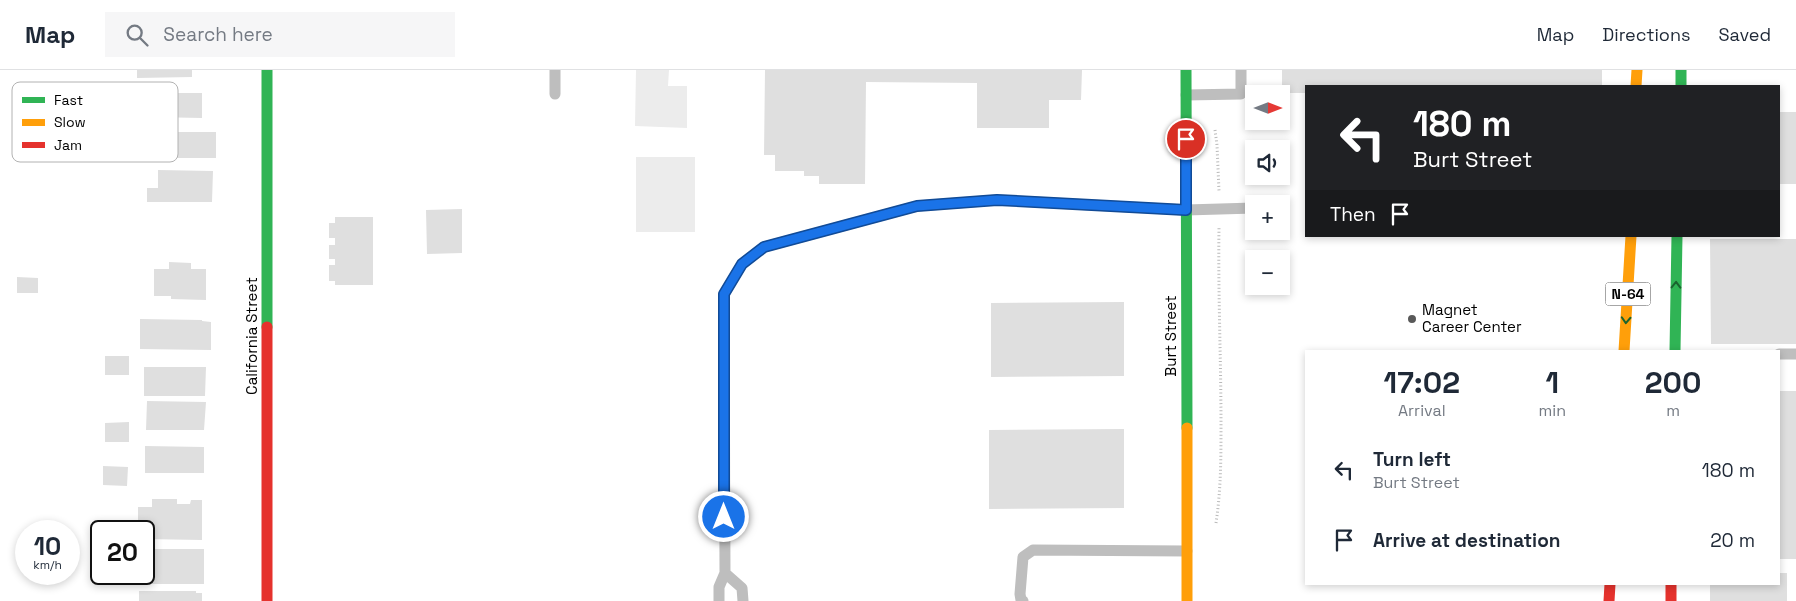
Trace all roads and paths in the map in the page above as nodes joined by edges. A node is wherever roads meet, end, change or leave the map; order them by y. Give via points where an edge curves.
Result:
1 (267, 70) edge
2 (555, 70) edge
3 (1186, 70) edge
4 (1241, 70) edge
5 (1637, 70) edge
6 (1681, 70) edge
7 (1636, 85) edge
8 (1681, 85) edge
9 (555, 94) dead end
10 (1186, 95) junction
11 (1215, 128) dead end
12 (1245, 209) edge
13 (1186, 210) junction
14 (1220, 210) junction
15 (1631, 237) edge
16 (1677, 237) edge
17 (1624, 350) edge
18 (1675, 350) edge
19 (1780, 354) edge
20 (1796, 354) edge
21 (1215, 529) dead end
22 (1187, 551) junction
23 (725, 573) junction
24 (1610, 585) edge
25 (1671, 585) edge
26 (267, 601) edge
27 (719, 601) edge
28 (743, 601) edge
29 (1023, 601) edge
30 (1187, 601) edge
31 (1609, 601) edge
32 (1671, 601) edge

1 - 26 street, California Street
2 - 9 lane
3 - 10 street, Burt Street
4 - 10 lane via 1241,94
5 - 7 street
6 - 8 street
10 - 13 street, Burt Street
11 - 14 path
12 - 14 lane
13 - 14 lane
13 - 22 street, Burt Street
13 - 23 lane via 997,200 917,206 764,247 742,264 724,294
14 - 21 path via 1221,473
15 -> 17 street, N-64
18 -> 16 street
19 - 20 lane
22 - 29 lane via 1033,550 1023,557 1020,594
22 - 30 street, Burt Street
23 - 27 lane via 719,588
23 - 28 lane via 742,588
24 - 31 street
25 - 32 street

